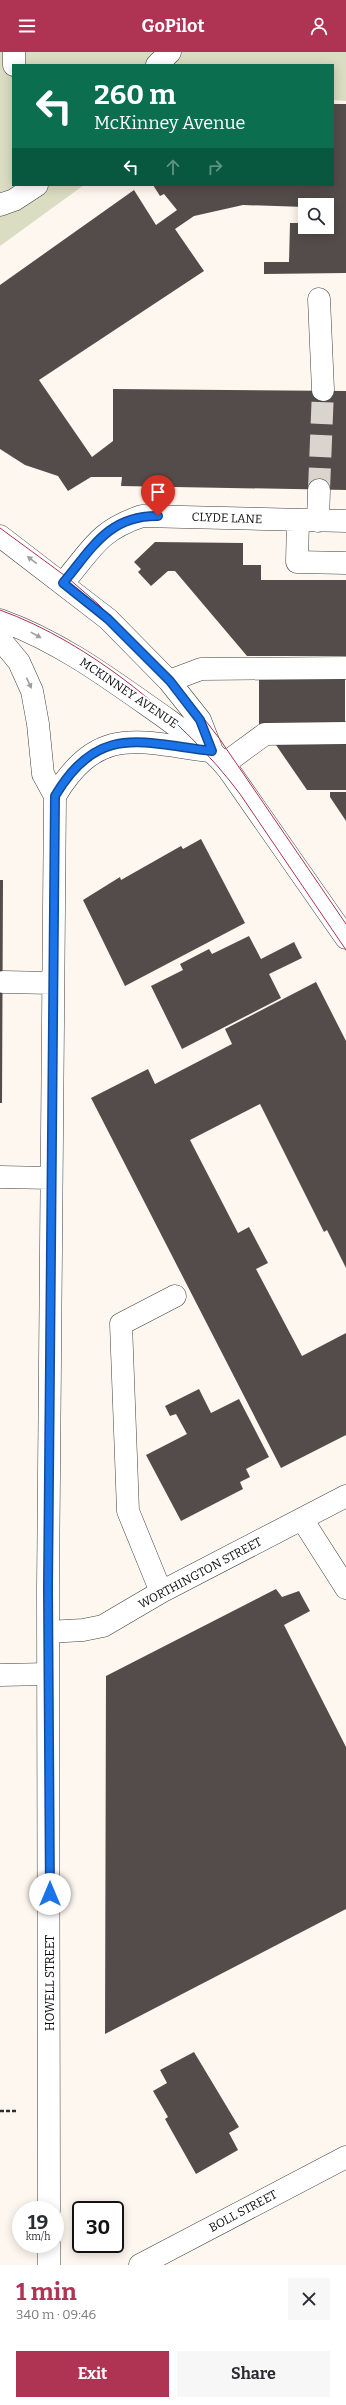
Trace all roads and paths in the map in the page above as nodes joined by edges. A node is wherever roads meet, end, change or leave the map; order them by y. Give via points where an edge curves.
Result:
1 (14, 52) edge
2 (170, 52) edge
3 (14, 64) edge
4 (158, 64) edge
5 (35, 186) edge
6 (0, 205) edge
7 (318, 299) dead end
8 (323, 390) tunnel mouth
9 (319, 490) tunnel mouth
10 (308, 520) junction
11 (346, 521) edge
12 (0, 536) edge
13 (346, 563) edge
14 (63, 583) junction
15 (0, 620) edge
16 (0, 639) edge
17 (346, 668) edge
18 (170, 681) junction
19 (346, 733) edge
20 (218, 757) junction
21 (55, 796) junction
22 (339, 913) edge
23 (346, 938) edge
24 (3, 982) dead end
25 (53, 983) junction
26 (0, 1178) edge
27 (51, 1178) junction
28 (175, 1296) dead end
29 (346, 1496) edge
30 (302, 1519) junction
31 (346, 1588) edge
32 (162, 1592) junction
33 (48, 1632) junction
34 (48, 1674) junction
35 (0, 1675) edge
36 (0, 2111) edge
37 (16, 2111) dead end
38 (346, 2157) edge
39 (49, 2201) edge
40 (49, 2253) edge
41 (49, 2265) edge
42 (140, 2265) edge

1 - 3 street
2 - 4 street
5 - 6 street via 14,200
7 - 8 street
9 - 10 street
10 - 11 street, CLYDE LANE
10 - 13 street via 297,562
10 - 14 street, CLYDE LANE via 142,516 119,523 100,538
14 -> 12 street, MCKINNEY AVENUE
14 - 18 street, MCKINNEY AVENUE via 108,619
15 -> 20 street, MCKINNEY AVENUE via 27,629 96,668
16 -> 21 street, HOWELL STREET via 19,662 32,691 43,774
17 - 18 street via 201,669
18 - 20 street, MCKINNEY AVENUE via 200,720
19 - 20 street via 265,734
20 - 21 street, HOWELL STREET via 124,741 93,752 65,778
20 - 22 street, MCKINNEY AVENUE
21 - 25 street, HOWELL STREET
22 - 23 street, MCKINNEY AVENUE
24 - 25 street
25 - 27 street, HOWELL STREET
26 - 27 street
27 - 33 street, HOWELL STREET
28 - 32 street via 122,1324 128,1511
29 - 30 street, WORTHINGTON STREET
30 - 31 street
30 - 32 street, WORTHINGTON STREET
32 - 33 street, WORTHINGTON STREET via 103,1626
33 - 34 street, HOWELL STREET
34 - 35 street
34 - 39 street, HOWELL STREET
36 - 37 path
38 - 42 street, BOLL STREET
40 - 41 street

